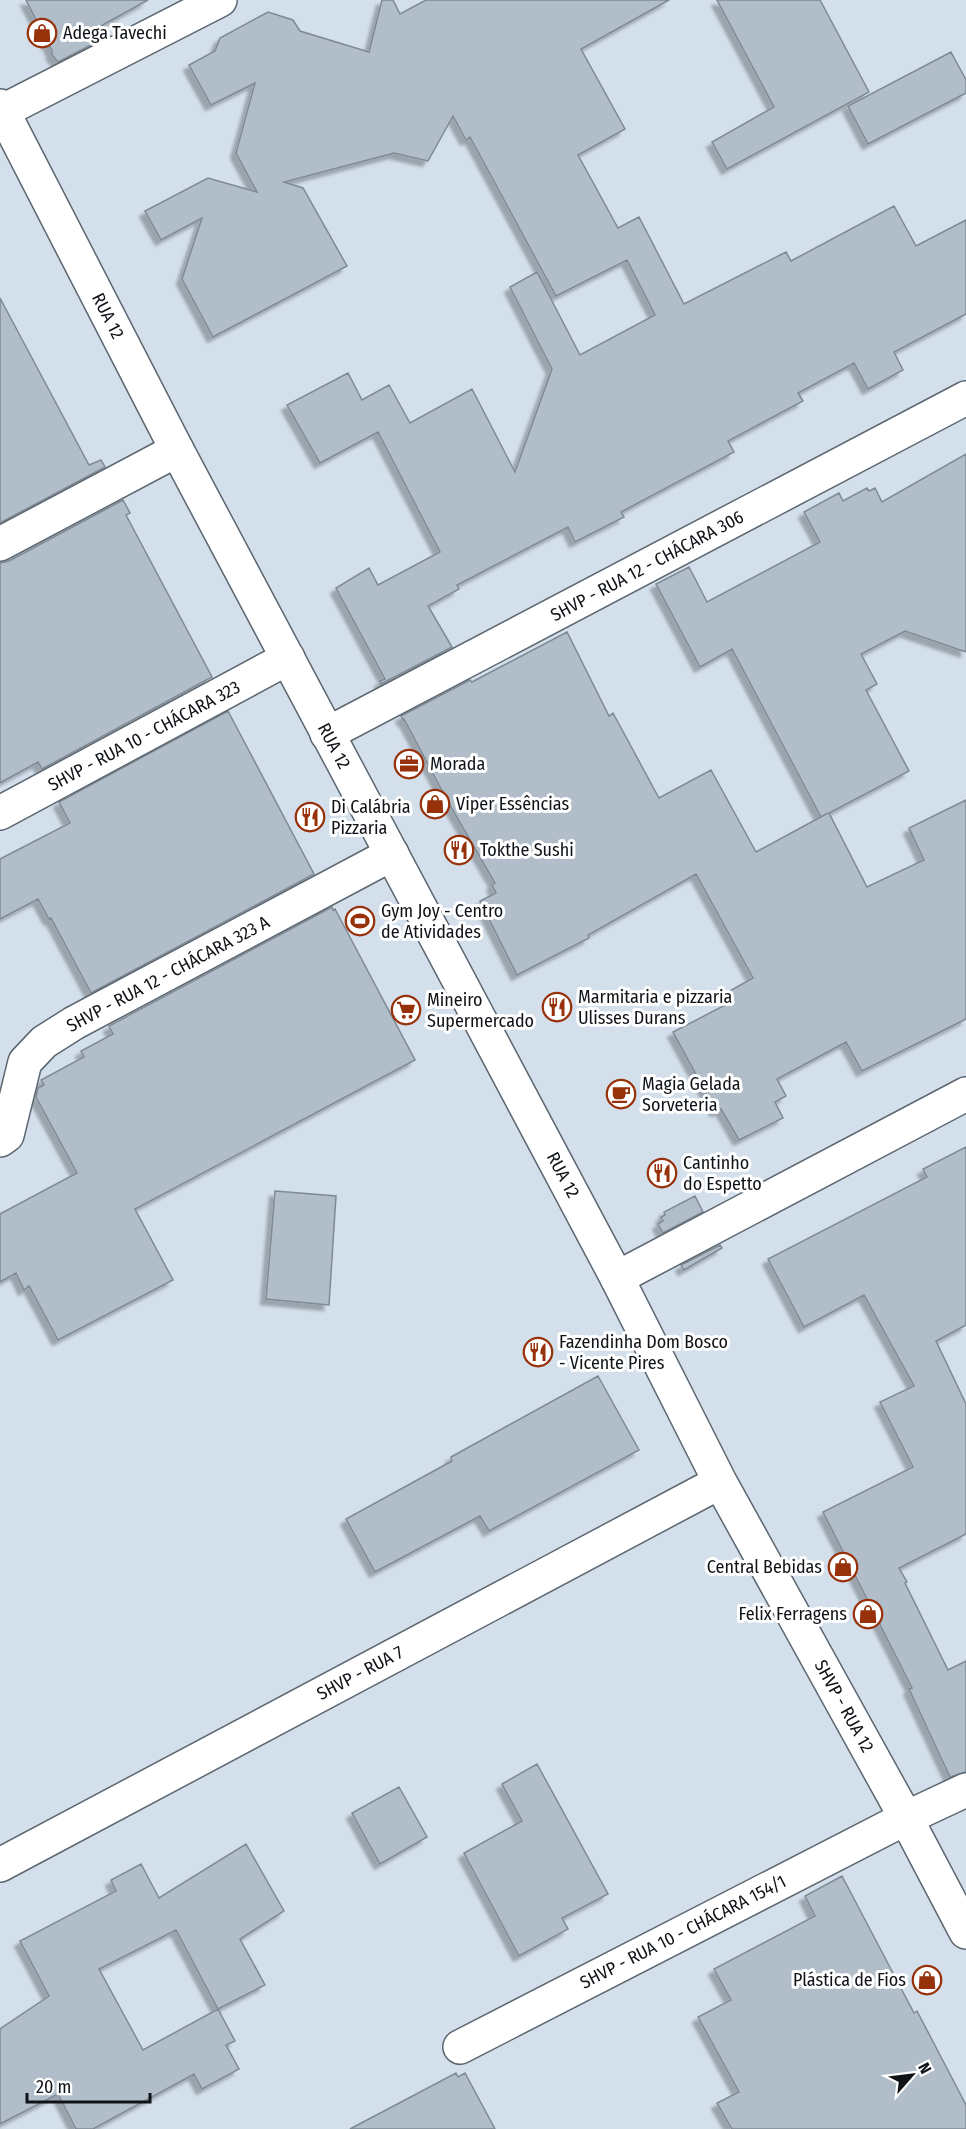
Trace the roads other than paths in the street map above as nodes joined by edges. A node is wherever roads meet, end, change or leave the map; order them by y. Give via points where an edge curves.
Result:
1 (220, 0) edge
2 (2, 108) edge
3 (966, 398) edge
4 (177, 450) junction
5 (0, 544) edge
6 (288, 658) junction
7 (327, 734) junction
8 (0, 813) edge
9 (392, 854) junction
10 (966, 1094) edge
11 (0, 1140) edge
12 (617, 1278) junction
13 (720, 1482) junction
14 (966, 1790) edge
15 (906, 1818) junction
16 (0, 1865) edge
17 (966, 1932) edge
18 (460, 2047) dead end

1 - 2 street
2 - 4 street, RUA 12
3 - 7 street, SHVP - RUA 12 - CHÁCARA 306
4 - 5 street
4 - 6 street, RUA 12
6 - 7 street, RUA 12
6 - 8 street, SHVP - RUA 10 - CHÁCARA 323
7 - 9 street, RUA 12
9 - 11 street, SHVP - RUA 12 - CHÁCARA 323 A via 44,1042 25,1062 7,1135
9 - 12 street, RUA 12
10 - 12 street
12 - 13 street, RUA 12
13 - 15 street, SHVP - RUA 12
13 - 16 street, SHVP - RUA 7
14 - 15 street, SHVP - RUA 10 - CHÁCARA 154/1
15 - 17 street, SHVP - RUA 12
15 - 18 street, SHVP - RUA 10 - CHÁCARA 154/1

